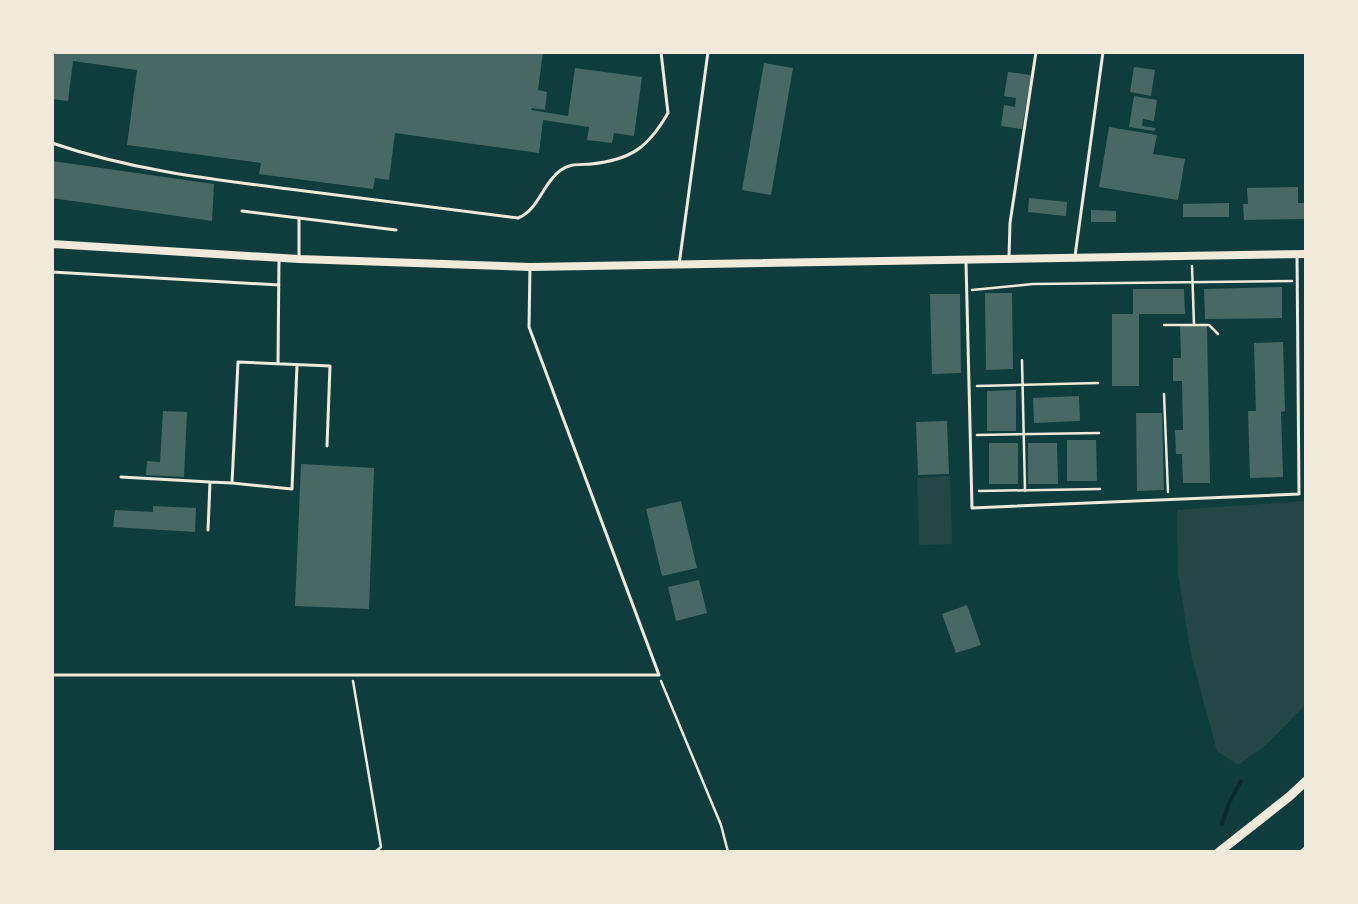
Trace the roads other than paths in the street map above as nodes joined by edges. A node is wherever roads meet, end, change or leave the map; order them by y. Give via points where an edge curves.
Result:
1 (661, 52) edge
2 (708, 52) edge
3 (1036, 52) edge
4 (1104, 52) edge
5 (52, 143) edge
6 (242, 211) dead end
7 (299, 218) junction
8 (396, 230) dead end
9 (52, 244) edge
10 (1301, 254) edge
11 (279, 258) junction
12 (299, 259) junction
13 (1074, 259) junction
14 (1009, 261) junction
15 (966, 262) junction
16 (678, 266) junction
17 (530, 267) junction
18 (52, 272) edge
19 (279, 285) junction
20 (278, 364) junction
21 (297, 365) junction
22 (327, 446) dead end
23 (121, 477) dead end
24 (210, 482) junction
25 (232, 483) junction
26 (208, 530) dead end
27 (52, 675) edge
28 (1306, 781) edge
29 (1219, 852) edge

1 - 5 lane via 668,113 648,141 625,158 572,165 561,170 527,215 518,218 130,166
2 - 16 lane
3 - 14 lane via 1010,223
4 - 13 lane
6 - 7 lane
7 - 8 lane
7 - 12 lane
9 - 11 main road
10 - 13 main road
10 - 15 lane via 1297,281 1299,494 972,508
11 - 12 main road
11 - 19 lane
12 - 17 main road
13 - 14 main road
14 - 15 main road
15 - 16 main road
16 - 17 main road
17 - 27 lane via 529,327 658,675
18 - 19 lane
19 - 20 lane
20 - 21 lane
20 - 25 lane via 238,362
21 - 22 lane via 330,366
21 - 25 lane via 292,489
23 - 24 lane
24 - 25 lane
24 - 26 lane
28 - 29 main road

